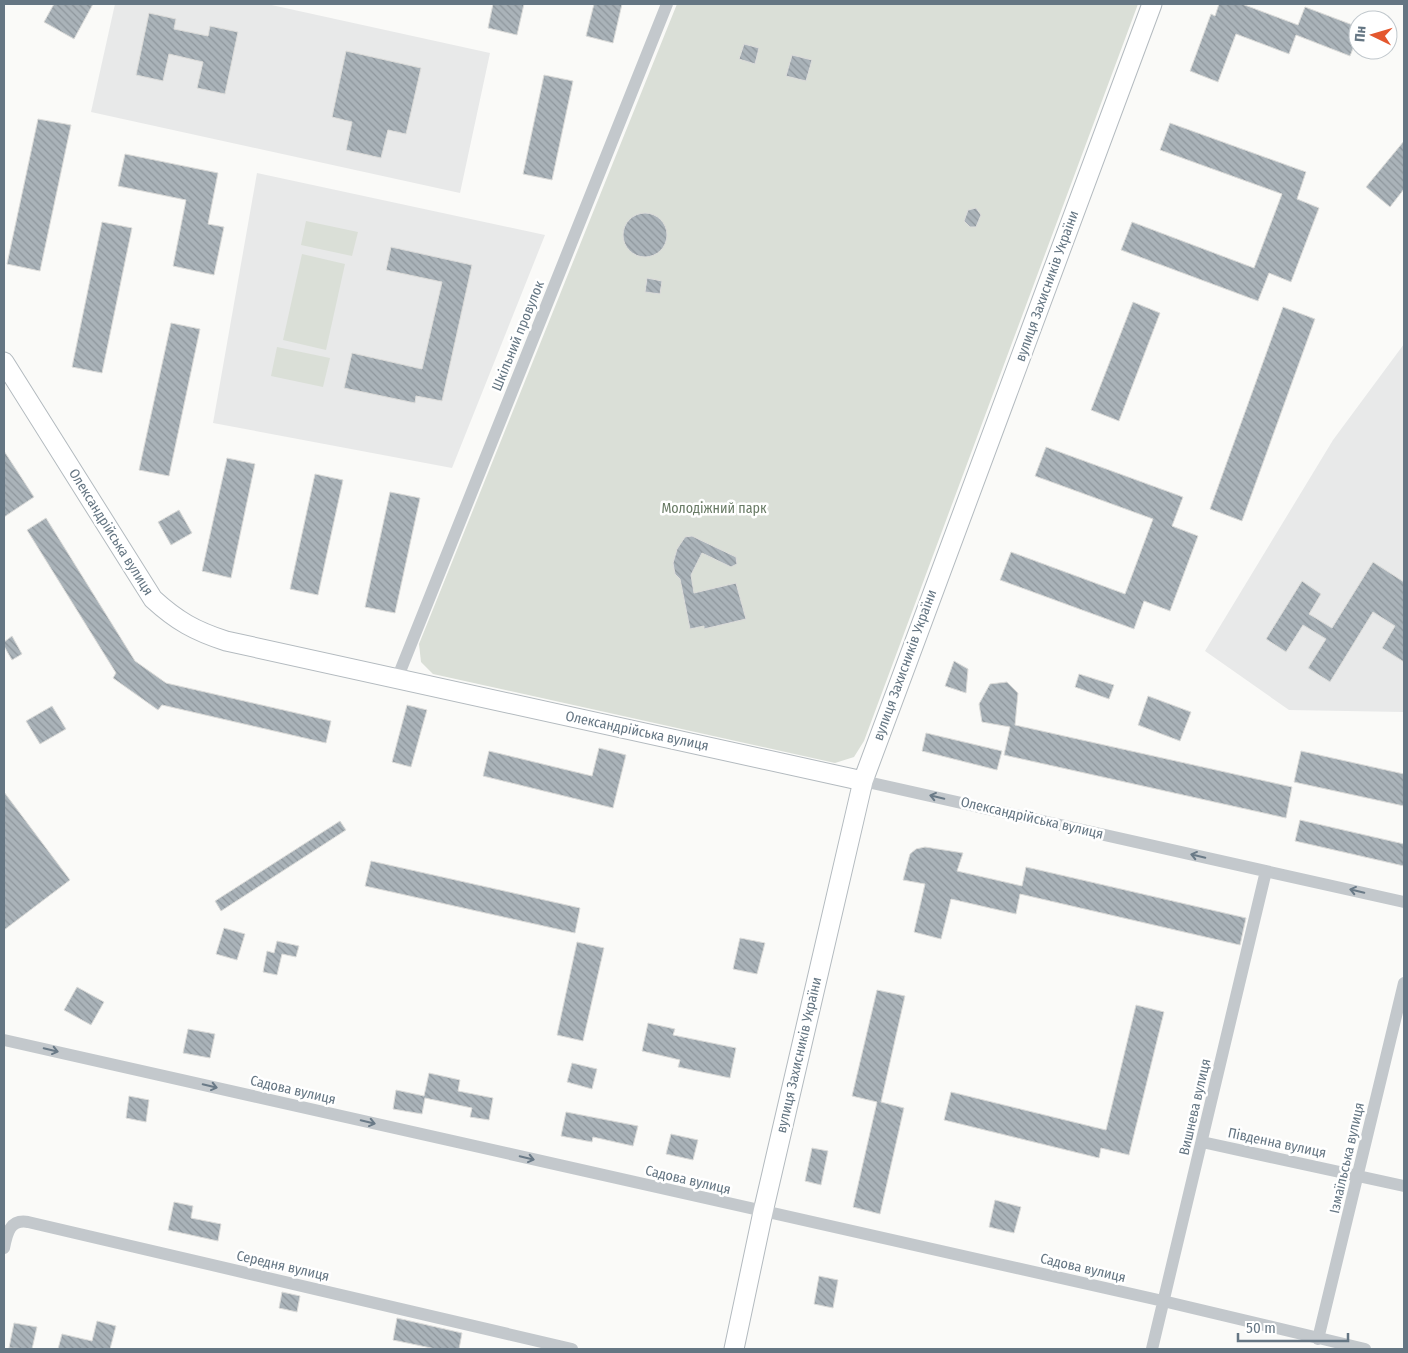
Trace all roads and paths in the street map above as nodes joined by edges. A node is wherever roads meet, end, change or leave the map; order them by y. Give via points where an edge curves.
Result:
1 (667, 4) edge
2 (1152, 4) edge
3 (4, 362) edge
4 (397, 679) junction
5 (862, 781) junction
6 (1266, 871) junction
7 (1404, 902) edge
8 (1404, 983) edge
9 (4, 1040) edge
10 (1202, 1142) junction
11 (1359, 1176) junction
12 (1404, 1186) edge
13 (763, 1212) junction
14 (4, 1248) edge
15 (1163, 1301) junction
16 (1318, 1339) junction
17 (572, 1349) edge
18 (734, 1349) edge
19 (1152, 1349) edge
20 (1365, 1349) edge

1 - 4 street, Шкільний провулок
2 - 5 main road, вулиця Захисників України
3 - 4 main road, Олександрійська вулиця via 153,599 172,616 196,631 226,641
4 - 5 main road, Олександрійська вулиця
6 -> 5 street, Олександрійська вулиця
5 - 13 main road, вулиця Захисників України
7 -> 6 street, Олександрійська вулиця
6 - 10 street, Вишнева вулиця
8 - 11 street, Ізмаїльська вулиця
9 -> 13 street, Садова вулиця
10 - 11 street, Південна вулиця
10 - 15 street, Вишнева вулиця
11 - 12 street, Південна вулиця
11 - 16 street, Ізмаїльська вулиця
13 - 15 street, Садова вулиця
13 - 18 main road, вулиця Захисників України
14 - 17 street, Середня вулиця via 11,1226 17,1222 28,1222
15 - 16 street, Садова вулиця
15 - 19 street, Вишнева вулиця
16 - 20 street, Садова вулиця

